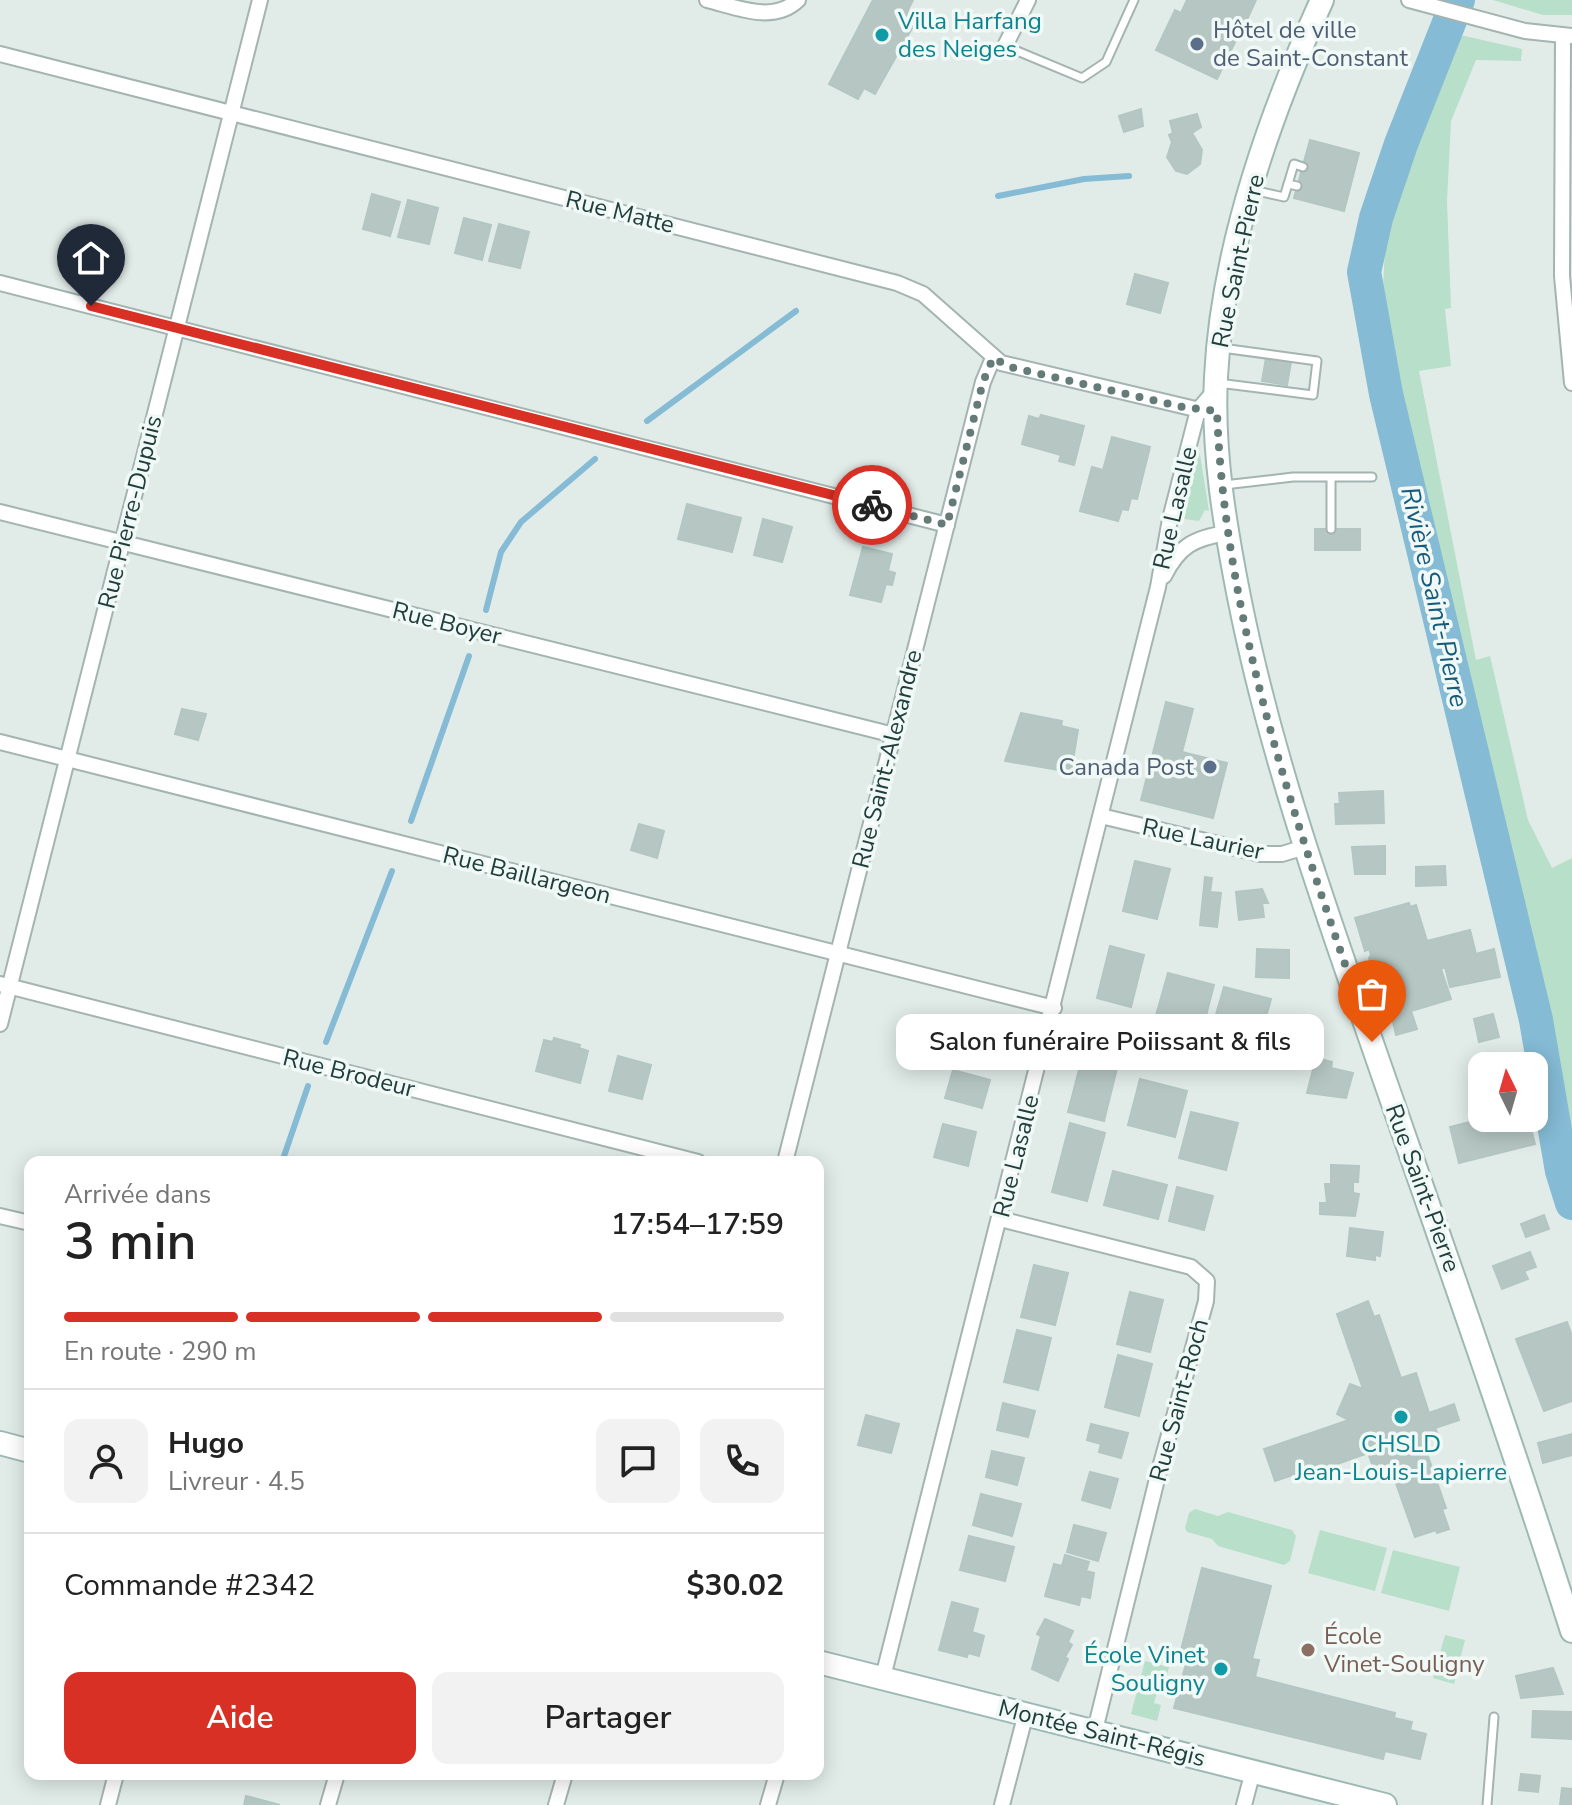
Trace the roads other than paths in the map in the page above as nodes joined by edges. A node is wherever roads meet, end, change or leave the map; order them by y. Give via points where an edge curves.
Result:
1 (260, 0) edge
2 (707, 0) edge
3 (798, 0) edge
4 (1028, 0) edge
5 (1134, 0) edge
6 (1322, 0) edge
7 (1409, 0) edge
8 (1568, 36) edge
9 (1005, 46) joint
10 (0, 54) edge
11 (232, 112) junction
12 (1303, 167) dead end
13 (1288, 184) junction
14 (1297, 186) dead end
15 (1252, 189) junction
16 (0, 283) edge
17 (177, 327) junction
18 (1218, 347) junction
19 (993, 358) junction
20 (1572, 383) edge
21 (1211, 398) junction
22 (1372, 477) dead end
23 (1331, 478) junction
24 (1221, 486) junction
25 (0, 512) edge
26 (947, 525) junction
27 (1331, 529) dead end
28 (1227, 533) junction
29 (122, 542) junction
30 (1158, 587) junction
31 (894, 735) junction
32 (0, 742) edge
33 (67, 759) junction
34 (1101, 816) junction
35 (1305, 847) junction
36 (838, 954) junction
37 (5, 985) edge
38 (1054, 1008) junction
39 (0, 1024) edge
40 (675, 1156) edge
41 (787, 1156) edge
42 (0, 1216) edge
43 (1000, 1219) junction
44 (24, 1222) edge
45 (0, 1443) edge
46 (24, 1449) edge
47 (1572, 1631) edge
48 (824, 1663) edge
49 (883, 1677) junction
50 (1026, 1713) junction
51 (1494, 1717) dead end
52 (1095, 1730) junction
53 (1253, 1771) junction
54 (114, 1780) edge
55 (335, 1780) edge
56 (563, 1780) edge
57 (775, 1780) edge
58 (108, 1805) edge
59 (328, 1805) edge
60 (556, 1805) edge
61 (768, 1805) edge
62 (1002, 1805) edge
63 (1244, 1805) edge
64 (1385, 1805) edge
65 (1487, 1805) edge

1 - 11 street, Rue Pierre-Dupuis
2 - 3 street via 767,13 783,11
4 - 9 street
5 - 9 lane via 1106,62 1082,78
6 - 15 main road, Rue Saint-Pierre via 1286,84
7 - 8 street
8 - 20 street via 1562,276
10 - 11 street, Rue Matte
11 - 17 street, Rue Pierre-Dupuis
11 - 19 street, Rue Matte via 912,288
12 - 13 lane via 1294,164
13 - 14 lane
13 - 15 lane via 1284,197
15 - 18 main road, Rue Saint-Pierre
16 - 17 street
17 - 26 street
17 - 29 street, Rue Pierre-Dupuis
18 - 21 main road, Rue Saint-Pierre
18 - 21 lane via 1317,361 1313,395
19 - 21 street, Rue Matte via 1010,367
19 - 26 street, Rue Saint-Alexandre
21 - 24 main road, Rue Saint-Pierre
21 - 30 street, Rue Lasalle via 1170,519
22 - 23 lane
23 - 24 lane
23 - 27 lane
24 - 28 main road, Rue Saint-Pierre
25 - 29 street, Rue Boyer
26 - 31 street, Rue Saint-Alexandre
28 - 30 street, Rue Lasalle via 1188,543 1172,559
28 - 35 main road, Rue Saint-Pierre via 1262,701
29 - 31 street, Rue Boyer
29 - 33 street, Rue Pierre-Dupuis
30 - 34 street, Rue Lasalle
31 - 36 street, Rue Saint-Alexandre
32 - 33 street, Rue Baillargeon
33 - 36 street, Rue Baillargeon
33 - 37 street, Rue Pierre-Dupuis
34 - 35 street, Rue Laurier via 1260,854
34 - 38 street, Rue Lasalle
35 - 47 main road, Rue Saint-Pierre
36 - 38 street, Rue Baillargeon
36 - 41 street, Rue Saint-Alexandre
37 - 39 street, Rue Pierre-Dupuis
37 - 40 street, Rue Brodeur
38 - 43 street, Rue Lasalle
42 - 44 street
43 - 49 street, Rue Lasalle
43 - 52 street, Rue Saint-Roch via 1191,1267 1207,1281
45 - 46 main road
48 - 49 main road, Montée Saint-Régis
49 - 50 main road, Montée Saint-Régis
50 - 52 main road, Montée Saint-Régis
50 - 62 street
51 - 65 lane
52 - 53 main road, Montée Saint-Régis
53 - 63 street
53 - 64 main road, Montée Saint-Régis
54 - 58 street
55 - 59 street
56 - 60 street
57 - 61 street

